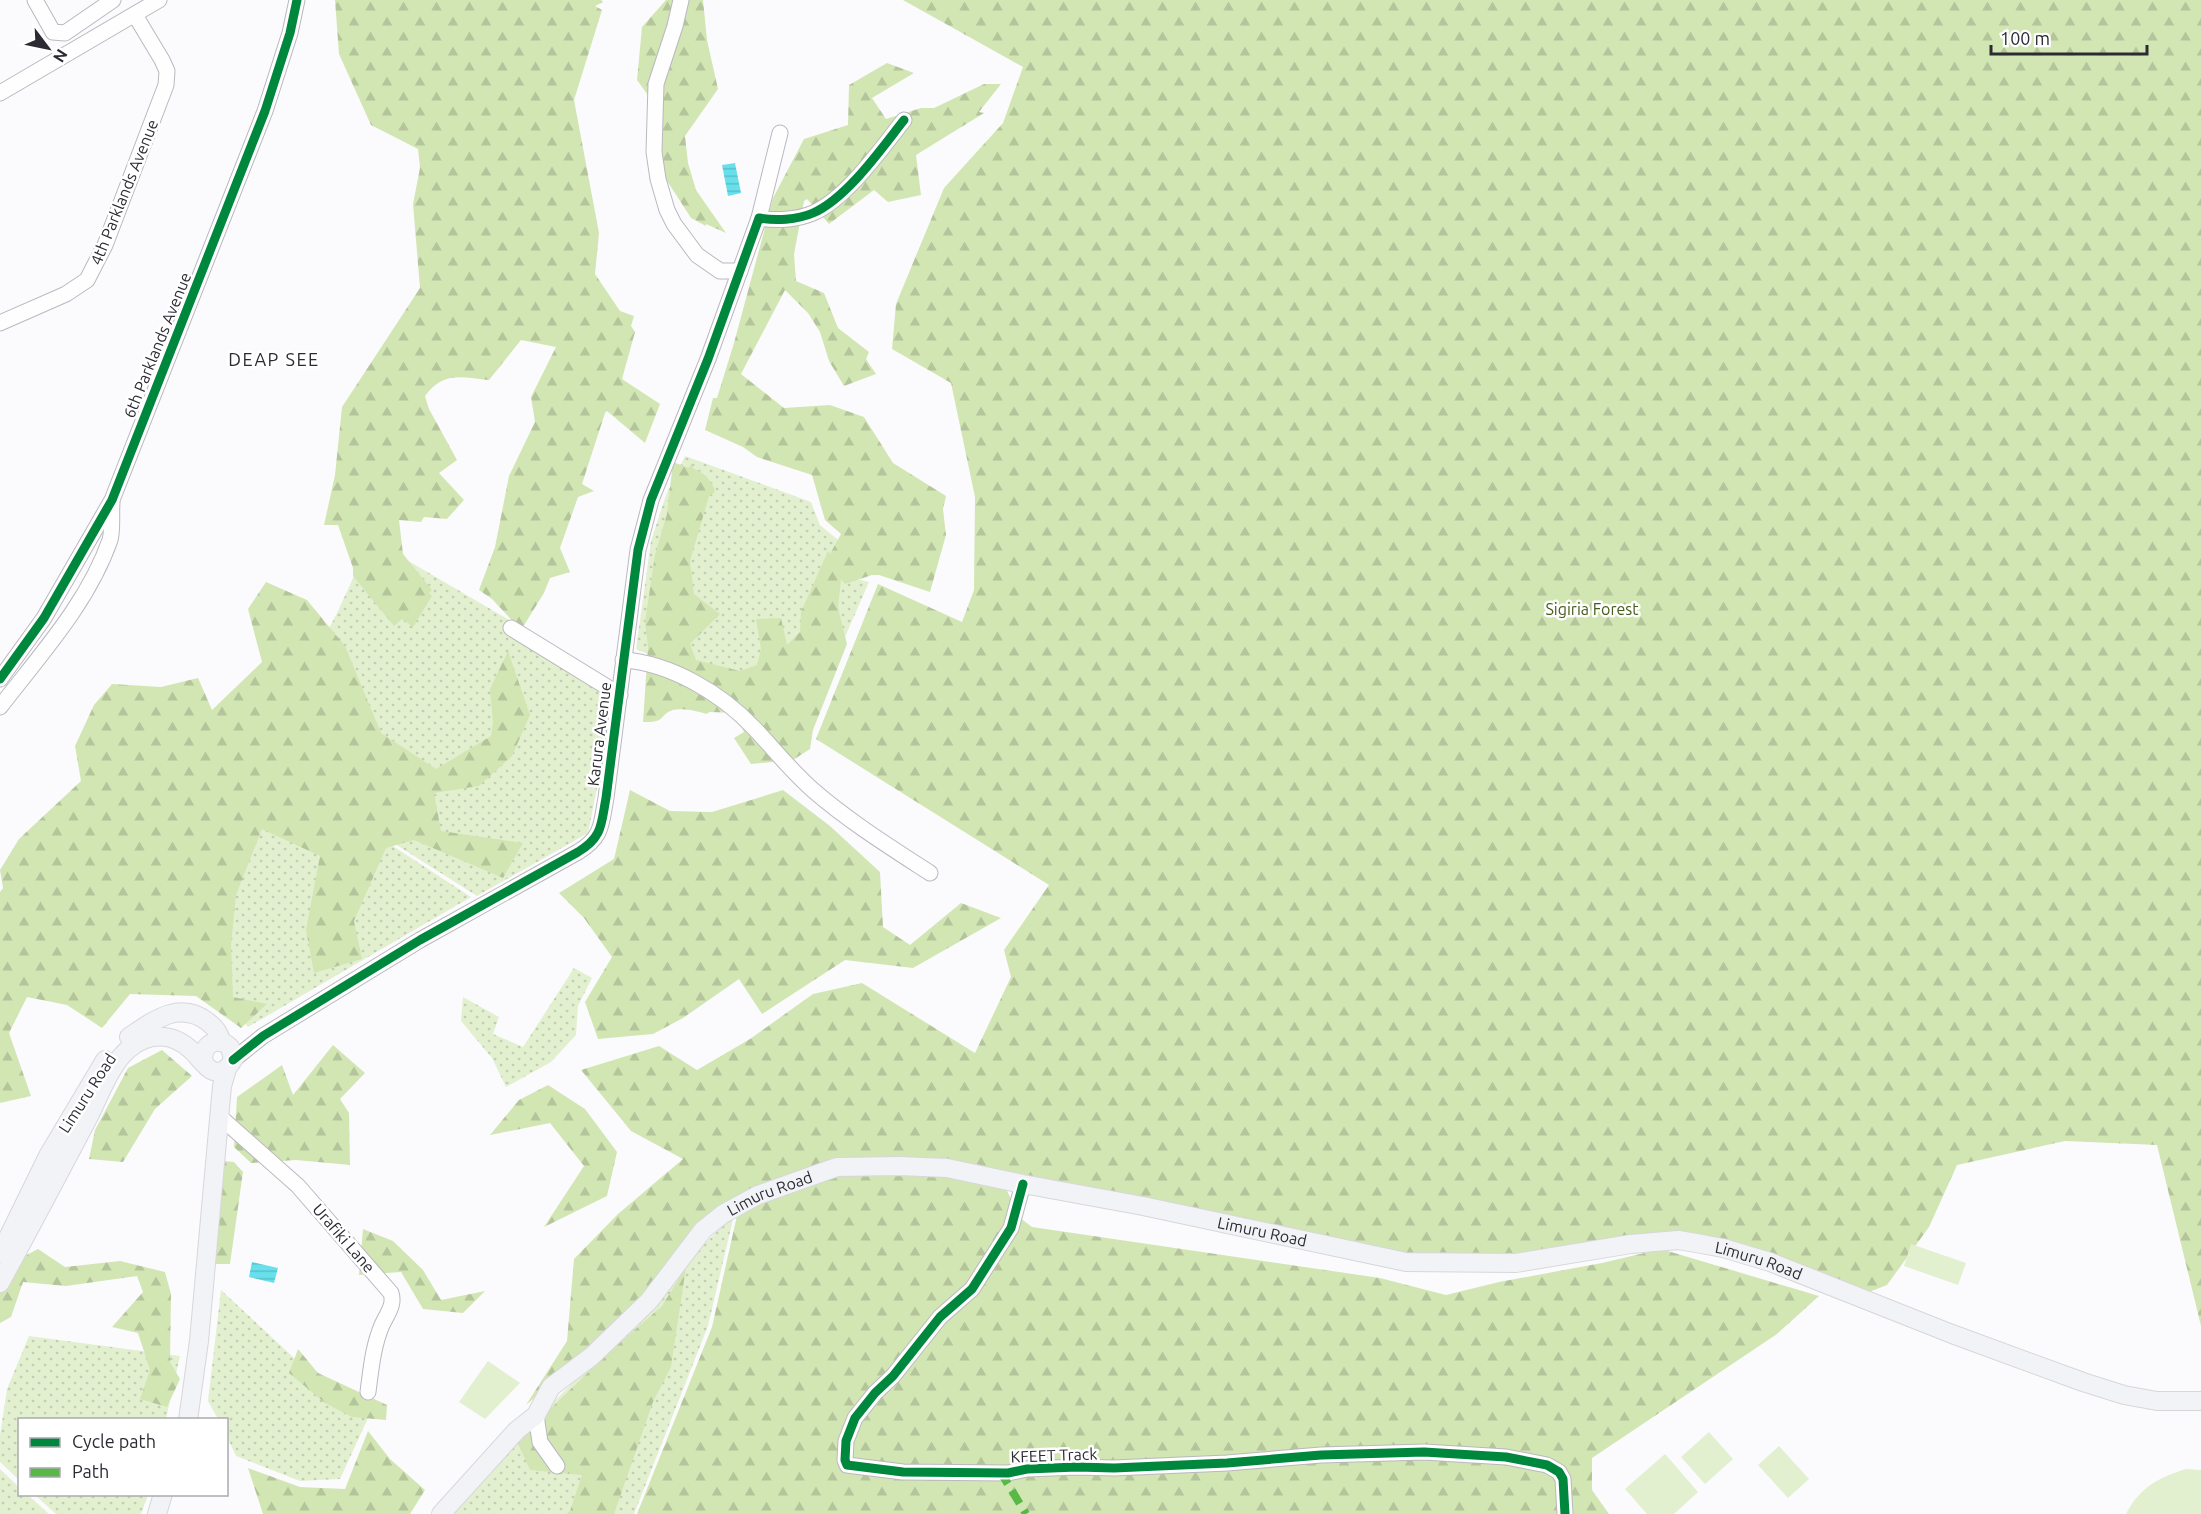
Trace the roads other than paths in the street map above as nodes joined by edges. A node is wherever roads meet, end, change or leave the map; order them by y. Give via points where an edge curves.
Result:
1 (35, 0) edge
2 (113, 0) edge
3 (159, 0) edge
4 (297, 0) edge
5 (681, 0) edge
6 (132, 17) junction
7 (0, 93) edge
8 (904, 120) dead end
9 (780, 133) dead end
10 (757, 223) junction
11 (740, 271) junction
12 (0, 323) edge
13 (112, 500) junction
14 (511, 628) dead end
15 (623, 660) junction
16 (0, 679) edge
17 (620, 695) junction
18 (0, 707) edge
19 (930, 873) dead end
20 (227, 1054) junction
21 (207, 1066) junction
22 (219, 1116) junction
23 (1023, 1184) junction
24 (0, 1254) edge
25 (0, 1283) edge
26 (368, 1392) dead end
27 (2201, 1401) edge
28 (536, 1415) junction
29 (182, 1418) edge
30 (188, 1418) edge
31 (557, 1466) dead end
32 (162, 1496) edge
33 (174, 1496) edge
34 (157, 1514) edge
35 (170, 1514) edge
36 (441, 1514) edge
37 (1565, 1514) edge

1 - 2 street via 53,32 65,33
2 - 6 street, 4th Parklands Avenue
3 - 6 street
4 - 13 street, 6th Parklands Avenue via 265,111
5 - 11 street via 656,84 654,152 658,179 674,224 697,255 720,271
6 - 7 street
6 - 12 street, 4th Parklands Avenue via 165,65 166,85 105,244 87,280 66,294
8 - 10 street via 864,170 831,202 812,213
9 - 10 street, Karura Avenue
10 - 11 street, Karura Avenue
11 - 15 street, Karura Avenue via 651,500 638,550
13 - 16 street, 6th Parklands Avenue via 61,590
13 - 18 street, 6th Parklands Avenue via 111,538 87,589
14 - 17 street
15 - 17 street, Karura Avenue
15 - 19 street via 643,661 684,678 732,708 832,807
17 - 20 street, Karura Avenue via 606,798 600,828 591,844
20 - 21 main road via 218,1072
20 - 21 main road via 212,1043 204,1050
20 - 22 main road
20 - 24 main road, Limuru Road via 217,1030 204,1019 181,1011 157,1019 118,1046 98,1070 60,1134
21 - 25 main road via 185,1045 166,1036 150,1036 128,1049 108,1077
21 - 29 main road via 213,1102 208,1180 195,1337
22 - 26 street, Urafiki Lane via 298,1186 391,1293 391,1307 375,1348
22 - 30 main road
23 - 27 main road, Limuru Road via 1406,1262 1516,1263 1678,1240 1723,1248 1770,1262 2083,1382 2157,1401
23 - 28 main road, Limuru Road via 948,1168 837,1167 759,1195 703,1230 649,1301 592,1356 551,1387
23 - 37 street, KFEET Track via 1011,1228 972,1289 940,1317 855,1418 846,1441 847,1465 903,1472 1008,1473 1321,1455 1424,1452 1506,1457 1547,1465 1559,1472
28 - 31 street via 540,1442
28 - 36 main road, Limuru Road
32 - 34 main road
33 - 35 main road

